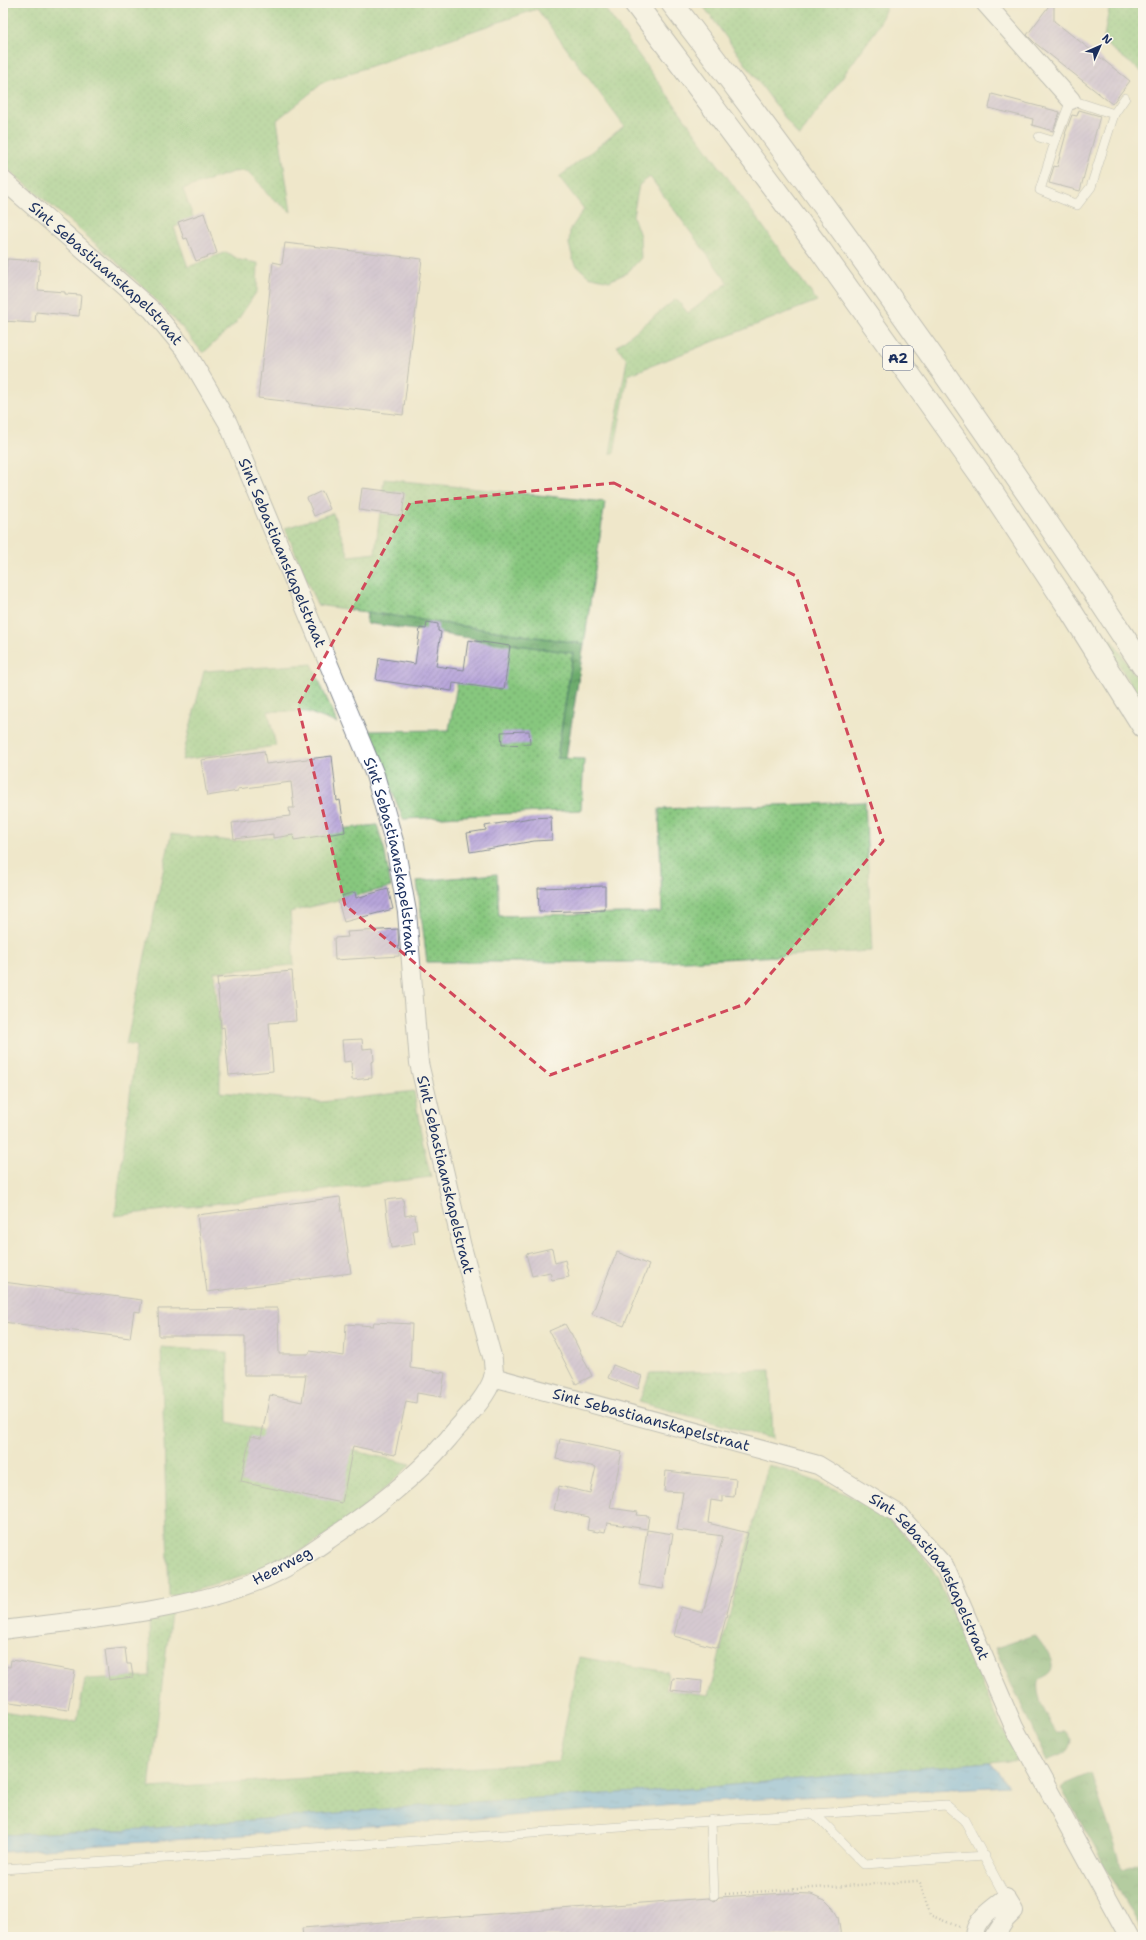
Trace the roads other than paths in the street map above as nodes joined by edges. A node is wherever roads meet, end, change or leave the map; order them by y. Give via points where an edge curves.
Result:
1 (635, 3) edge
2 (672, 3) edge
3 (985, 3) edge
4 (1125, 98) dead end
5 (1071, 100) junction
6 (1114, 114) junction
7 (1039, 136) dead end
8 (1055, 142) junction
9 (3, 180) edge
10 (1143, 666) edge
11 (1143, 726) edge
12 (493, 1377) junction
13 (3, 1630) edge
14 (814, 1814) junction
15 (712, 1820) junction
16 (985, 1856) junction
17 (3, 1869) edge
18 (714, 1895) road end
19 (1006, 1898) junction
20 (974, 1935) edge
21 (994, 1937) edge
22 (1129, 1937) edge

1 - 11 highway, A2 via 821,251 985,481
2 - 10 highway, A2 via 844,232 1008,465
3 - 5 street
4 - 6 lane
5 - 6 lane
5 - 8 lane
6 - 8 lane via 1091,187 1078,205 1040,190
7 - 8 lane
9 - 12 street, Sint Sebastiaanskapelstraat via 152,310 186,351 203,378 228,423 375,775 395,844 407,912 419,1063 462,1247 493,1360
12 - 13 street, Heerweg via 479,1401 429,1461 400,1488 304,1556 259,1581 203,1599 146,1610
12 - 22 street, Sint Sebastiaanskapelstraat via 818,1465 897,1513 945,1567 1014,1727
14 - 15 lane
14 - 16 lane via 864,1864
14 - 16 lane via 946,1805 964,1820
15 - 17 lane
15 - 18 lane
16 - 19 lane
19 - 20 street via 981,1920
19 - 21 street via 1014,1911

